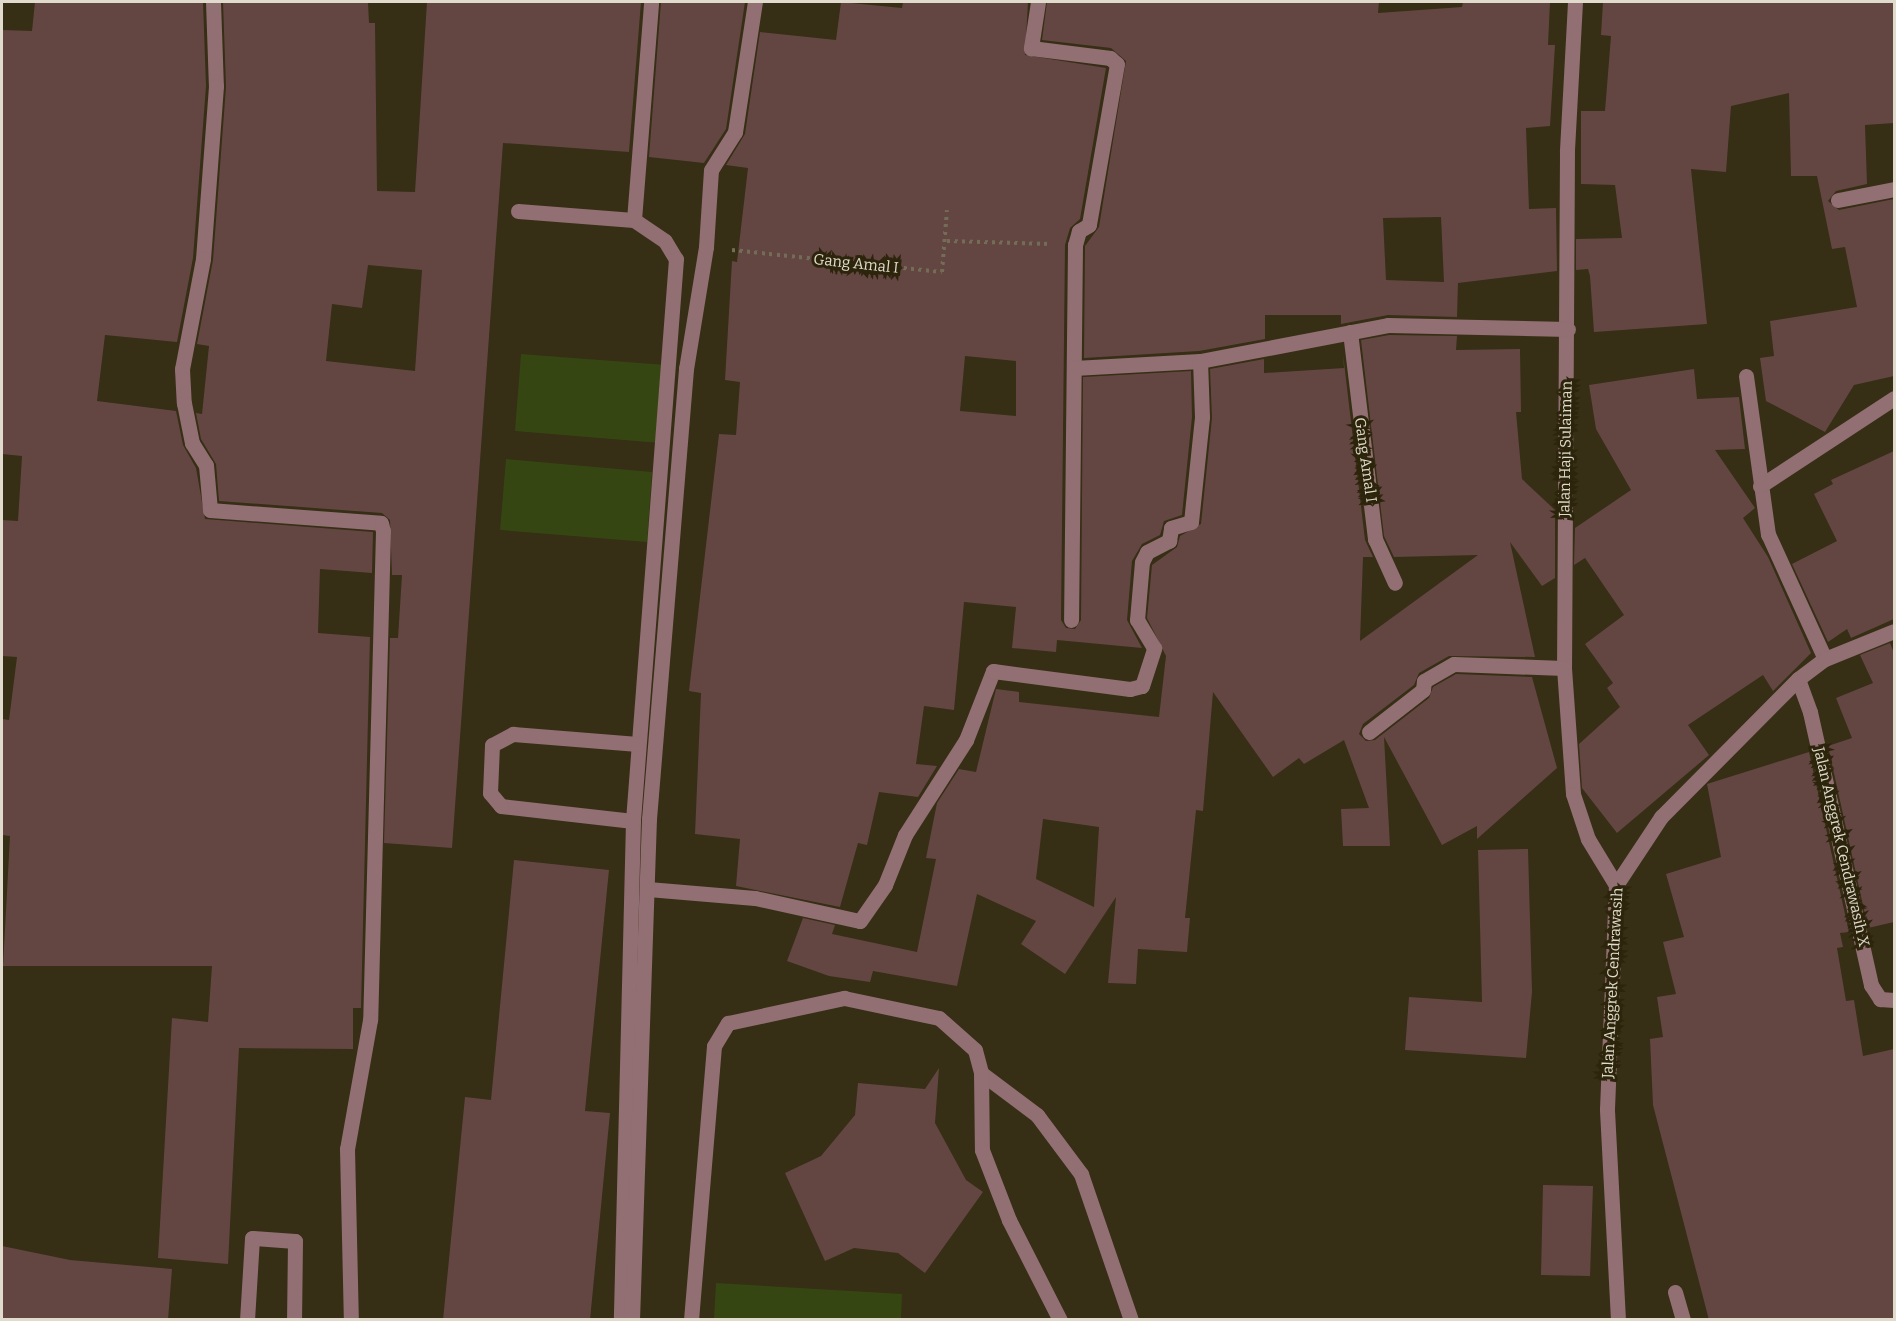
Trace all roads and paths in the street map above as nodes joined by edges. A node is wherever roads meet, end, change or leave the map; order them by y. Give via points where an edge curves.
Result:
1 (213, 2) edge
2 (651, 2) edge
3 (755, 2) edge
4 (1038, 2) edge
5 (1575, 2) edge
6 (1894, 189) edge
7 (1838, 200) dead end
8 (947, 210) dead end
9 (518, 211) dead end
10 (633, 220) junction
11 (947, 241) junction
12 (1075, 244) junction
13 (706, 247) junction
14 (1568, 329) junction
15 (1350, 332) junction
16 (1200, 361) junction
17 (1074, 368) junction
18 (1746, 376) dead end
19 (1894, 398) edge
20 (1760, 486) junction
21 (1395, 583) dead end
22 (1071, 620) dead end
23 (1894, 632) edge
24 (1825, 659) junction
25 (1564, 668) junction
26 (1798, 679) junction
27 (1369, 732) dead end
28 (638, 744) junction
29 (633, 821) junction
30 (1616, 885) junction
31 (648, 889) junction
32 (1894, 1000) edge
33 (981, 1073) junction
34 (1675, 1292) dead end
35 (247, 1320) edge
36 (294, 1320) edge
37 (351, 1320) edge
38 (621, 1320) edge
39 (632, 1320) edge
40 (691, 1320) edge
41 (1060, 1320) edge
42 (1131, 1320) edge
43 (1618, 1320) edge
44 (1683, 1320) edge

1 - 37 street via 216,87 204,259 182,369 192,443 206,465 210,510 381,523 383,531 370,1020 347,1149
2 - 10 street
3 - 13 street via 735,132 711,170
4 - 12 street via 1031,48 1110,58 1117,64 1089,225 1079,231
5 - 14 street, Jalan Haji Sulaiman via 1567,152
6 - 7 street
8 - 11 path, Gang Amal I
9 - 10 street
10 - 28 street via 665,241 676,259
11 - 12 path
11 - 13 path, Gang Amal I via 942,272
12 - 17 street
13 - 31 street via 686,369 657,710
14 - 15 street via 1388,325
14 - 25 street, Jalan Haji Sulaiman
15 - 16 street
15 - 21 street, Gang Amal I via 1375,539
16 - 17 street
16 - 31 street via 1201,428 1191,522 1171,528 1168,541 1147,552 1142,562 1137,620 1155,648 1142,686 993,671 966,740 905,835 885,885 860,921 755,898
17 - 22 street
18 - 20 street
19 - 20 street
20 - 24 street via 1768,534
23 - 24 street, Jalan Anggrek Cendrawasih
24 - 26 street, Jalan Anggrek Cendrawasih
25 - 27 street via 1454,664 1424,681 1423,690
25 - 30 street, Jalan Haji Sulaiman via 1573,794 1588,839
26 - 30 street, Jalan Anggrek Cendrawasih via 1661,817
26 - 32 street, Jalan Anggrek Cendrawasih X via 1815,734 1871,985 1880,999
28 - 29 street
28 - 29 street via 513,734 492,745 490,793 501,806
29 - 38 street
30 - 43 street, Jalan Anggrek Cendrawasih via 1607,1109
31 - 39 street
33 - 40 street via 975,1050 939,1018 844,998 728,1023 714,1046
33 - 41 street via 982,1150 1009,1220
33 - 42 street via 1037,1115 1080,1174
34 - 44 street
35 - 36 street via 252,1238 295,1242

